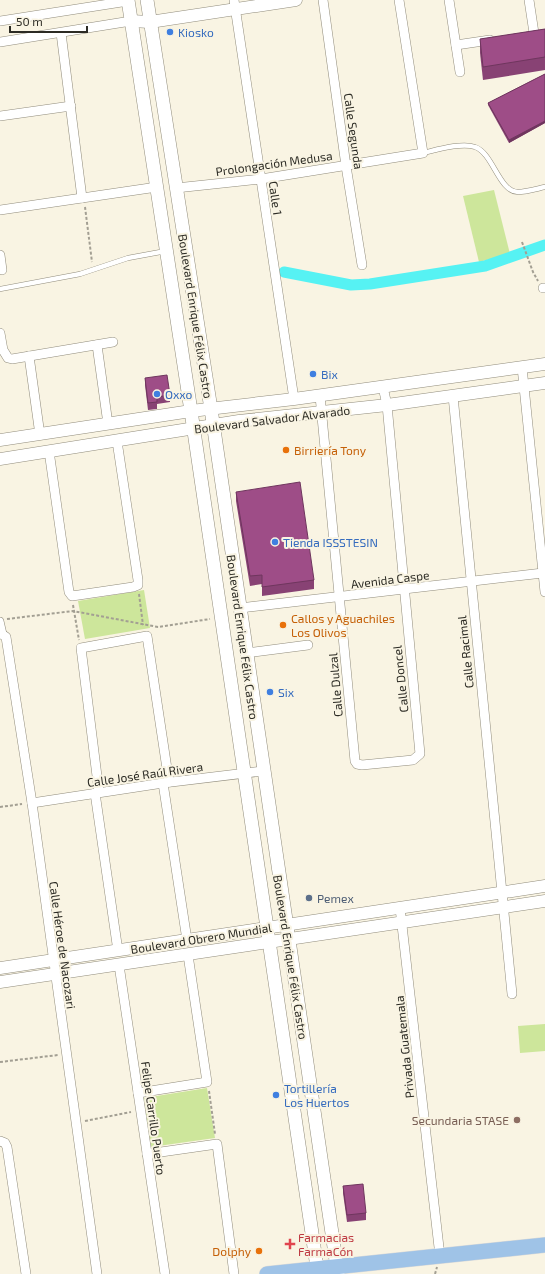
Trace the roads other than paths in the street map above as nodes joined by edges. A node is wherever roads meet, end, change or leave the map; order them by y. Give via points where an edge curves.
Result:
1 (131, 0) edge
2 (147, 0) edge
3 (296, 0) edge
4 (324, 0) edge
5 (399, 0) edge
6 (449, 0) edge
7 (529, 0) edge
8 (235, 4) edge
9 (0, 21) edge
10 (131, 21) junction
11 (150, 22) junction
12 (545, 32) edge
13 (61, 33) junction
14 (502, 38) edge
15 (0, 42) edge
16 (456, 45) junction
17 (460, 72) dead end
18 (71, 106) junction
19 (0, 116) edge
20 (423, 153) junction
21 (346, 166) junction
22 (261, 179) junction
23 (157, 187) junction
24 (545, 187) edge
25 (176, 188) junction
26 (82, 198) junction
27 (0, 210) edge
28 (167, 251) junction
29 (0, 255) edge
30 (362, 265) dead end
31 (2, 270) dead end
32 (0, 289) edge
33 (0, 333) edge
34 (113, 342) dead end
35 (97, 345) junction
36 (29, 356) junction
37 (545, 364) edge
38 (522, 367) junction
39 (545, 383) edge
40 (523, 386) junction
41 (383, 387) junction
42 (320, 396) junction
43 (453, 396) junction
44 (294, 399) junction
45 (387, 405) junction
46 (211, 409) junction
47 (191, 411) junction
48 (322, 412) junction
49 (138, 420) junction
50 (108, 424) junction
51 (213, 425) junction
52 (193, 428) junction
53 (40, 435) junction
54 (22, 437) junction
55 (140, 437) junction
56 (0, 440) edge
57 (117, 441) junction
58 (49, 451) junction
59 (25, 455) junction
60 (0, 459) edge
61 (543, 573) junction
62 (470, 582) junction
63 (403, 589) junction
64 (545, 592) edge
65 (339, 597) junction
66 (240, 608) junction
67 (0, 621) edge
68 (2, 634) edge
69 (308, 645) dead end
70 (246, 652) junction
71 (357, 764) joint
72 (263, 771) junction
73 (244, 773) junction
74 (166, 783) junction
75 (97, 793) junction
76 (32, 803) junction
77 (545, 886) edge
78 (502, 892) junction
79 (545, 900) edge
80 (503, 906) junction
81 (400, 908) junction
82 (402, 921) junction
83 (286, 925) junction
84 (267, 928) junction
85 (187, 940) junction
86 (289, 940) junction
87 (270, 942) junction
88 (157, 944) junction
89 (118, 951) junction
90 (188, 955) junction
91 (158, 959) junction
92 (54, 960) junction
93 (119, 965) junction
94 (0, 968) edge
95 (55, 974) junction
96 (0, 982) edge
97 (512, 994) dead end
98 (138, 1093) junction
99 (2, 1142) edge
100 (147, 1154) junction
101 (545, 1245) edge
102 (440, 1256) junction
103 (408, 1259) junction
104 (319, 1272) edge
105 (337, 1272) edge
106 (26, 1274) edge
107 (97, 1274) edge
108 (165, 1274) edge
109 (234, 1274) edge
110 (274, 1274) edge
111 (369, 1274) edge

1 - 9 street
1 - 10 main road, Boulevard Enrique Félix Castro
2 - 11 main road, Boulevard Enrique Félix Castro
3 - 8 street
4 - 21 street, Calle Segunda
5 - 20 street
6 - 16 street
7 - 12 street via 530,34
8 - 11 street
8 - 22 street, Calle 1
10 - 11 street
10 - 13 street
10 - 23 main road, Boulevard Enrique Félix Castro
11 - 25 main road, Boulevard Enrique Félix Castro
13 - 15 street
13 - 18 street
14 - 16 street
16 - 17 street
18 - 19 street
18 - 26 street
20 - 21 street, Prolongación Medusa
20 - 24 lane via 464,145 474,146 488,157 511,191
21 - 22 street, Prolongación Medusa
21 - 30 street, Calle Segunda
22 - 25 street, Prolongación Medusa
22 - 44 street, Calle 1
23 - 26 street
23 - 28 main road, Boulevard Enrique Félix Castro
25 - 46 main road, Boulevard Enrique Félix Castro
26 - 27 street
28 - 32 lane via 128,258 80,274
28 - 47 main road, Boulevard Enrique Félix Castro
29 - 31 street
33 - 36 street via 3,350 8,358
34 - 35 street
35 - 36 street
35 - 50 street
36 - 53 street
37 - 38 street, Boulevard Salvador Alvarado
38 - 40 street
38 - 41 street, Boulevard Salvador Alvarado
39 - 40 street, Boulevard Salvador Alvarado
40 - 43 street, Boulevard Salvador Alvarado
40 - 61 street
41 - 42 street, Boulevard Salvador Alvarado
41 - 45 street, Calle Doncel
42 - 44 street, Boulevard Salvador Alvarado
42 - 48 street, Calle Dulzal
43 - 45 street, Boulevard Salvador Alvarado
43 - 62 street, Calle Racimal
44 - 46 street, Boulevard Salvador Alvarado
45 - 48 street, Boulevard Salvador Alvarado
45 - 63 street, Calle Doncel
46 - 47 street, Boulevard Salvador Alvarado
46 - 51 main road, Boulevard Enrique Félix Castro
47 - 49 street, Boulevard Salvador Alvarado
47 - 52 main road, Boulevard Enrique Félix Castro
48 - 51 street, Boulevard Salvador Alvarado
48 - 65 street, Calle Dulzal
49 - 50 street, Boulevard Salvador Alvarado
49 - 55 street
50 - 53 street, Boulevard Salvador Alvarado
51 - 52 street, Boulevard Salvador Alvarado
51 - 66 main road, Boulevard Enrique Félix Castro
52 - 55 street, Boulevard Salvador Alvarado
52 - 73 main road, Boulevard Enrique Félix Castro
53 - 54 street, Boulevard Salvador Alvarado
54 - 56 street, Boulevard Salvador Alvarado
54 - 59 street
55 - 57 street, Boulevard Salvador Alvarado
57 - 58 street, Boulevard Salvador Alvarado
57 - 58 street via 138,585 72,596 69,592
58 - 59 street, Boulevard Salvador Alvarado
59 - 60 street, Boulevard Salvador Alvarado
61 - 62 street, Avenida Caspe
61 - 64 street
62 - 63 street, Avenida Caspe
62 - 78 street, Calle Racimal
63 - 65 street, Avenida Caspe
63 - 71 street, Calle Doncel via 420,754 416,758 398,762
65 - 66 street, Avenida Caspe
65 - 71 street, Calle Dulzal via 354,760
66 - 70 main road, Boulevard Enrique Félix Castro
67 - 68 street, Calle Héroe de Nacozari
68 - 76 street, Calle Héroe de Nacozari via 6,637
69 - 70 street
70 - 72 main road, Boulevard Enrique Félix Castro
72 - 73 street, Calle José Raúl Rivera
72 - 83 main road, Boulevard Enrique Félix Castro
73 - 74 street, Calle José Raúl Rivera
73 - 84 main road, Boulevard Enrique Félix Castro
74 - 75 street, Calle José Raúl Rivera
74 - 75 street via 147,636 81,648
74 - 85 street
75 - 76 street, Calle José Raúl Rivera
75 - 89 street
76 - 92 street, Calle Héroe de Nacozari
77 - 78 street, Boulevard Obrero Mundial
78 - 80 street, Calle Racimal
78 - 81 street, Boulevard Obrero Mundial
79 - 80 street, Boulevard Obrero Mundial
80 - 82 street, Boulevard Obrero Mundial
80 - 97 street, Calle Racimal
81 - 82 street, Privada Guatemala
81 - 83 street, Boulevard Obrero Mundial
82 - 86 street, Boulevard Obrero Mundial
82 - 102 street, Privada Guatemala
83 - 84 street, Boulevard Obrero Mundial
83 - 86 main road, Boulevard Enrique Félix Castro
84 - 85 street, Boulevard Obrero Mundial
84 - 87 main road, Boulevard Enrique Félix Castro
85 - 88 street, Boulevard Obrero Mundial
86 - 87 street, Boulevard Obrero Mundial
86 - 105 main road, Boulevard Enrique Félix Castro
87 - 90 street, Boulevard Obrero Mundial
87 - 104 main road, Boulevard Enrique Félix Castro
88 - 89 street, Boulevard Obrero Mundial
88 - 91 street
89 - 92 street, Boulevard Obrero Mundial
90 - 91 street, Boulevard Obrero Mundial
90 - 98 street via 207,1082
91 - 93 street, Boulevard Obrero Mundial
92 - 94 street, Boulevard Obrero Mundial
92 - 95 street, Calle Héroe de Nacozari
93 - 95 street, Boulevard Obrero Mundial
93 - 98 street, Felipe Carrillo Puerto
95 - 96 street, Boulevard Obrero Mundial
95 - 107 street, Calle Héroe de Nacozari
98 - 100 street, Felipe Carrillo Puerto
99 - 106 street via 7,1148
100 - 108 street, Felipe Carrillo Puerto
100 - 109 street via 217,1144
101 - 102 main road
102 - 103 main road
103 - 105 main road
103 - 111 main road
104 - 105 main road
104 - 110 main road

